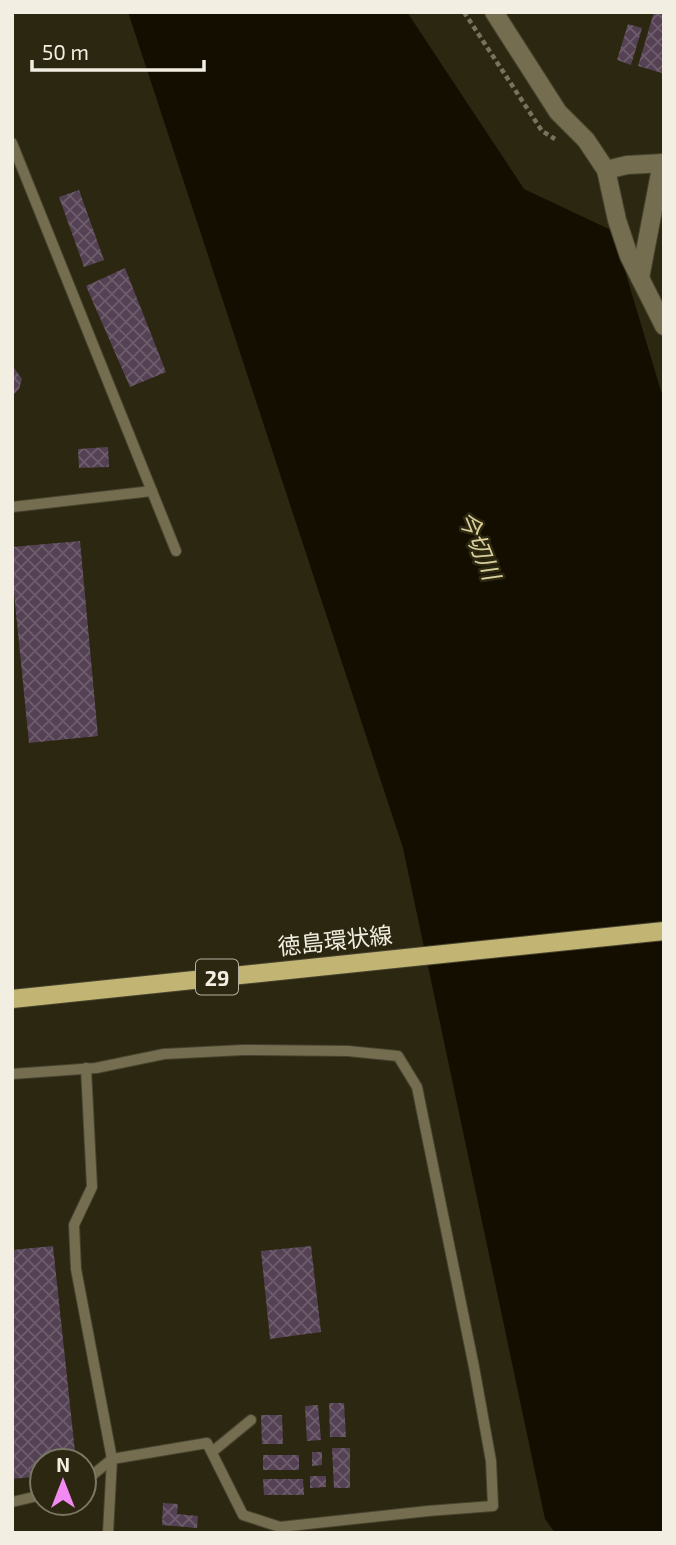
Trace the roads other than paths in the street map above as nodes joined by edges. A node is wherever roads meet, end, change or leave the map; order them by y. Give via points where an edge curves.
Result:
1 (494, 12) edge
2 (12, 143) edge
3 (15, 157) edge
4 (663, 163) edge
5 (606, 170) junction
6 (640, 278) junction
7 (664, 326) edge
8 (152, 491) junction
9 (12, 507) edge
10 (176, 551) dead end
11 (664, 931) edge
12 (12, 999) edge
13 (86, 1068) junction
14 (12, 1074) edge
15 (251, 1420) dead end
16 (212, 1452) junction
17 (112, 1459) junction
18 (98, 1470) edge
19 (108, 1533) edge

1 - 5 street via 558,112 586,140
2 - 3 lane
3 - 8 lane
4 - 5 street
4 - 6 street
5 - 6 street via 617,220
6 - 7 street
8 - 9 lane
8 - 10 lane
11 - 12 main road, 徳島環状線 / 29
13 - 14 lane
13 - 16 lane via 164,1054 243,1049 348,1051 398,1056 416,1087 474,1367 491,1461 493,1507 280,1528 243,1515
13 - 17 lane via 92,1186 74,1225 76,1269
15 - 16 lane
16 - 17 lane via 207,1443
17 - 18 lane
17 - 19 lane

